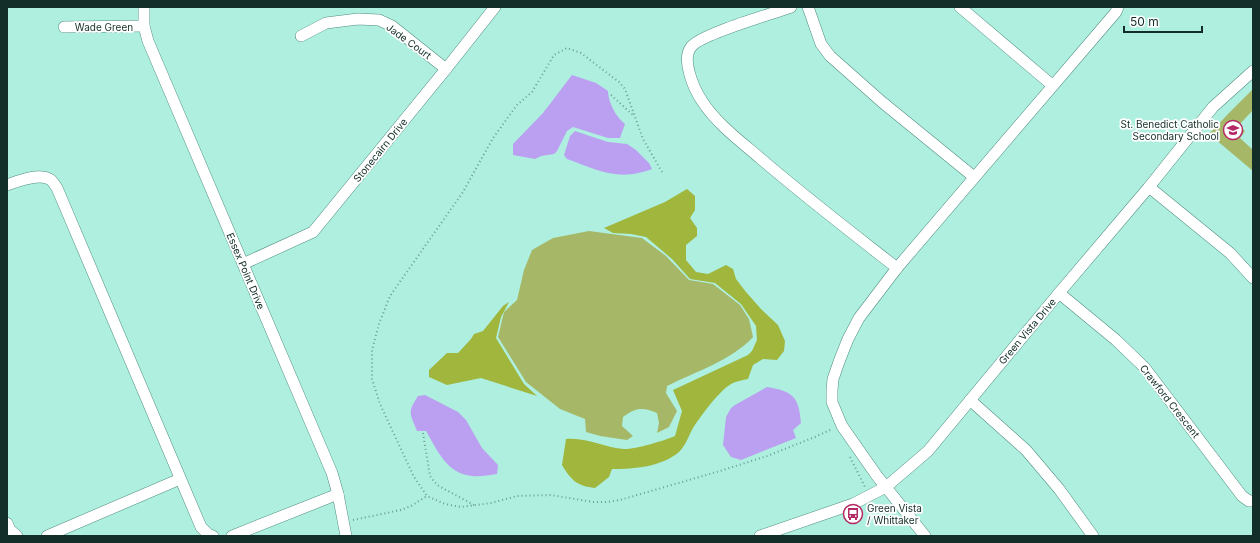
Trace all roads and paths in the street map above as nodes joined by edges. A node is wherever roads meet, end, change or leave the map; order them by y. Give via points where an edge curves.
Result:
1 (144, 7) edge
2 (494, 7) edge
3 (791, 7) edge
4 (808, 7) edge
5 (960, 7) edge
6 (1118, 7) edge
7 (144, 26) junction
8 (64, 27) dead end
9 (301, 36) dead end
10 (446, 69) junction
11 (1253, 71) edge
12 (1052, 85) junction
13 (611, 95) dead end
14 (635, 116) junction
15 (662, 172) dead end
16 (974, 177) junction
17 (7, 185) edge
18 (1149, 187) junction
19 (243, 264) junction
20 (897, 268) junction
21 (1253, 278) edge
22 (1059, 293) junction
23 (970, 400) junction
24 (832, 428) dead end
25 (423, 433) dead end
26 (180, 479) junction
27 (886, 487) junction
28 (338, 494) junction
29 (427, 496) junction
30 (1253, 501) edge
31 (475, 506) junction
32 (344, 522) junction
33 (7, 523) edge
34 (17, 536) edge
35 (46, 536) edge
36 (213, 536) edge
37 (232, 536) edge
38 (346, 536) edge
39 (760, 536) edge
40 (925, 536) edge
41 (1093, 536) edge

1 - 7 street, Essex Point Drive
2 - 10 street, Stonecairn Drive
3 - 20 street via 697,41 687,55 690,75 702,101 733,135
4 - 16 street via 821,44 830,56
5 - 12 street
6 - 12 street
7 - 8 street, Wade Green
7 - 19 street, Essex Point Drive
9 - 10 street, Jade Court via 326,23 358,19 379,20 392,26
10 - 19 street, Stonecairn Drive via 313,232
11 - 18 street, Green Vista Drive via 1214,107
12 - 16 street
13 - 14 path
14 - 15 path via 643,139
14 - 29 path via 625,89 581,52 566,48 554,55 532,92 517,104 493,138 463,192 390,296 372,350 372,379 380,404 414,477
16 - 20 street
17 - 26 street via 19,180 42,177 50,179 57,188
18 - 21 street via 1230,253
18 - 22 street, Green Vista Drive
19 - 28 street, Essex Point Drive via 305,407
20 - 27 street via 859,318 848,339 832,390 832,402 842,426
22 - 23 street, Green Vista Drive
22 - 30 street, Crawford Crescent via 1116,340 1145,368 1242,496
23 - 27 street, Green Vista Drive via 928,451
23 - 41 street via 1026,450 1059,489
24 - 31 path via 767,456 620,500 593,502 565,496 518,496
25 - 31 path via 430,476 436,485
26 - 35 street
26 - 36 street via 201,527
27 - 39 street, Green Vista Drive via 853,504
27 - 40 street
28 - 32 street, Essex Point Drive
28 - 37 street
29 - 31 path via 445,504
29 - 32 path via 401,510
32 - 38 street, Essex Point Drive
33 - 34 street

